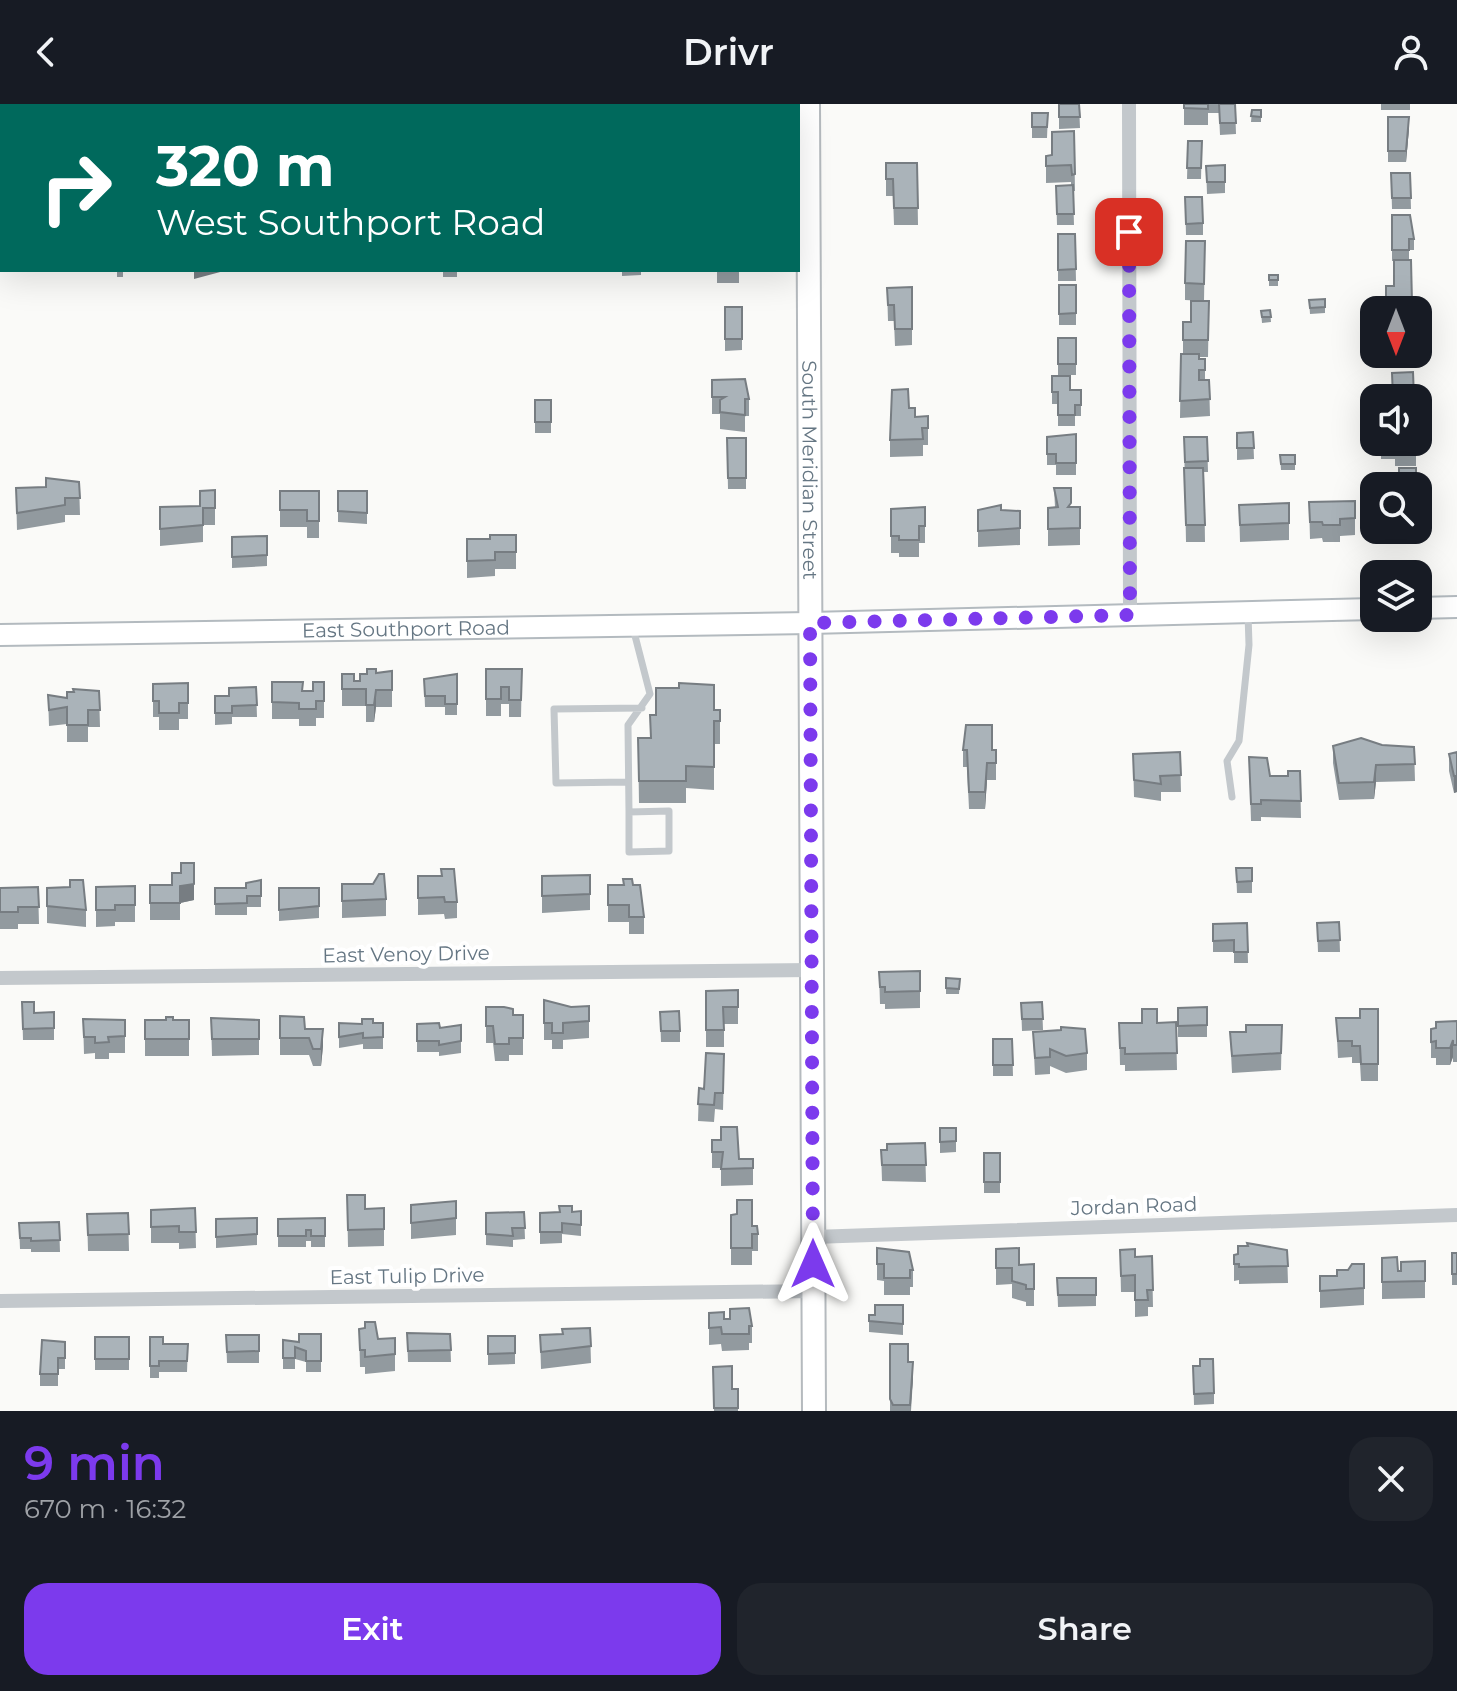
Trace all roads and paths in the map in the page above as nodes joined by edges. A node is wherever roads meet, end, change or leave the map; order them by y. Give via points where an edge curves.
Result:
1 (808, 104) edge
2 (1129, 104) edge
3 (803, 181) edge
4 (1457, 607) edge
5 (1432, 608) edge
6 (1360, 609) edge
7 (1248, 612) junction
8 (1130, 615) junction
9 (810, 623) junction
10 (632, 626) junction
11 (0, 635) edge
12 (642, 708) junction
13 (628, 782) junction
14 (1232, 797) dead end
15 (629, 812) junction
16 (812, 970) junction
17 (0, 978) edge
18 (1457, 1215) edge
19 (813, 1237) junction
20 (814, 1291) junction
21 (0, 1301) edge
22 (814, 1411) edge

1 - 3 main road, South Meridian Street
2 - 8 street
3 - 9 main road, South Meridian Street
4 - 5 main road
6 - 7 main road, East Southport Road
7 - 8 main road, East Southport Road
7 - 14 lane via 1239,741 1227,761
8 - 9 main road, East Southport Road
9 - 10 main road, East Southport Road
9 - 16 main road, South Meridian Street
10 - 11 main road, East Southport Road
10 - 12 lane via 650,694
12 - 13 lane via 628,725
12 - 13 lane via 554,709 556,783
13 - 15 lane
15 - 15 lane via 669,811 669,851 629,852
16 - 17 street, East Venoy Drive
16 - 19 main road, South Meridian Street
18 - 19 street, Jordan Road
19 - 20 main road, South Meridian Street
20 - 21 street, East Tulip Drive
20 - 22 main road, South Meridian Street

